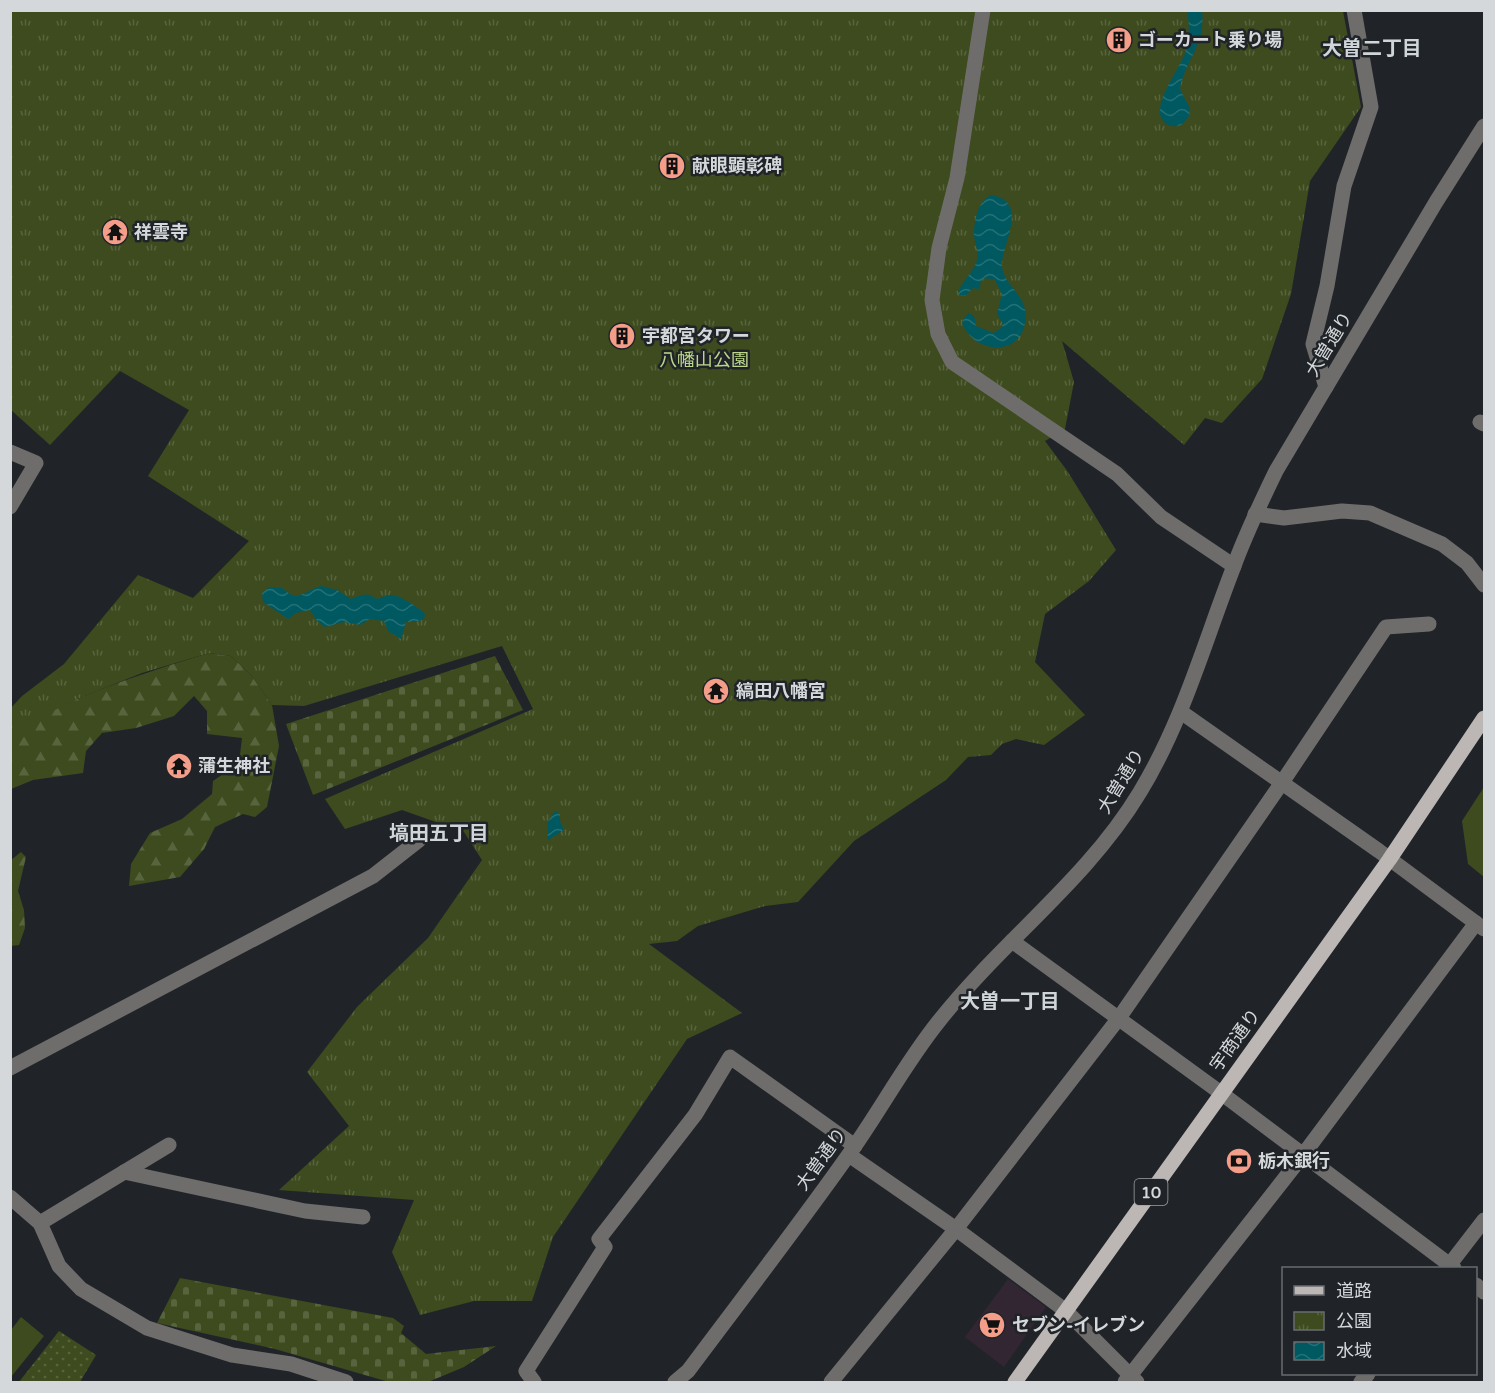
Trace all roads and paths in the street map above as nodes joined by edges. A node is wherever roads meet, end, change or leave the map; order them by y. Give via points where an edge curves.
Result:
1 (983, 10) edge
2 (1354, 10) edge
3 (1485, 126) edge
4 (1326, 387) junction
5 (10, 452) edge
6 (10, 507) edge
7 (1255, 514) junction
8 (1234, 566) junction
9 (1485, 585) edge
10 (1430, 624) dead end
11 (1181, 712) junction
12 (1485, 717) edge
13 (1281, 784) junction
14 (419, 840) dead end
15 (1389, 860) junction
16 (1480, 926) edge
17 (1012, 941) junction
18 (1119, 1018) junction
19 (10, 1068) edge
20 (1221, 1093) junction
21 (169, 1145) dead end
22 (852, 1150) junction
23 (1303, 1155) junction
24 (124, 1172) junction
25 (10, 1197) edge
26 (363, 1217) dead end
27 (1485, 1220) edge
28 (40, 1223) junction
29 (956, 1229) junction
30 (1449, 1267) edge
31 (1451, 1267) edge
32 (1066, 1311) junction
33 (684, 1377) edge
34 (1131, 1380) edge
35 (346, 1383) edge
36 (534, 1383) edge
37 (675, 1383) edge
38 (831, 1383) edge
39 (1015, 1383) edge

1 - 8 street via 957,178 933,290 938,334 952,362 1117,474 1161,517
2 - 4 street via 1371,107 1344,186 1313,344
3 - 4 street, 大曽通り
4 - 7 street, 大曽通り
5 - 6 street via 36,463
7 - 8 street, 大曽通り
7 - 9 street via 1284,518 1342,511 1370,513 1442,544 1467,563
8 - 11 street, 大曽通り
10 - 13 street via 1386,627
11 - 13 street
11 - 17 street, 大曽通り via 1140,791 1112,833
12 - 15 main road, 宇商通り / 10
13 - 15 street
13 - 18 street
14 - 19 street via 373,876
15 - 16 street
15 - 20 main road, 宇商通り / 10
16 - 23 street
17 - 18 street
17 - 22 street, 大曽通り via 938,1021
18 - 20 street
18 - 29 street
20 - 23 street
20 - 32 main road, 宇商通り / 10
21 - 24 street
22 - 29 street
22 - 33 street, 大曽通り
22 - 36 street via 730,1057 695,1115 599,1239 605,1247 526,1371
23 - 30 street
23 - 34 street
24 - 26 street via 305,1211
24 - 28 street
25 - 28 street
27 - 31 street
28 - 35 street via 59,1266 81,1289 147,1328 232,1355 291,1364
29 - 32 street
29 - 38 street
32 - 34 street
32 - 39 main road, 宇商通り / 10
33 - 37 street, 大曽通り

